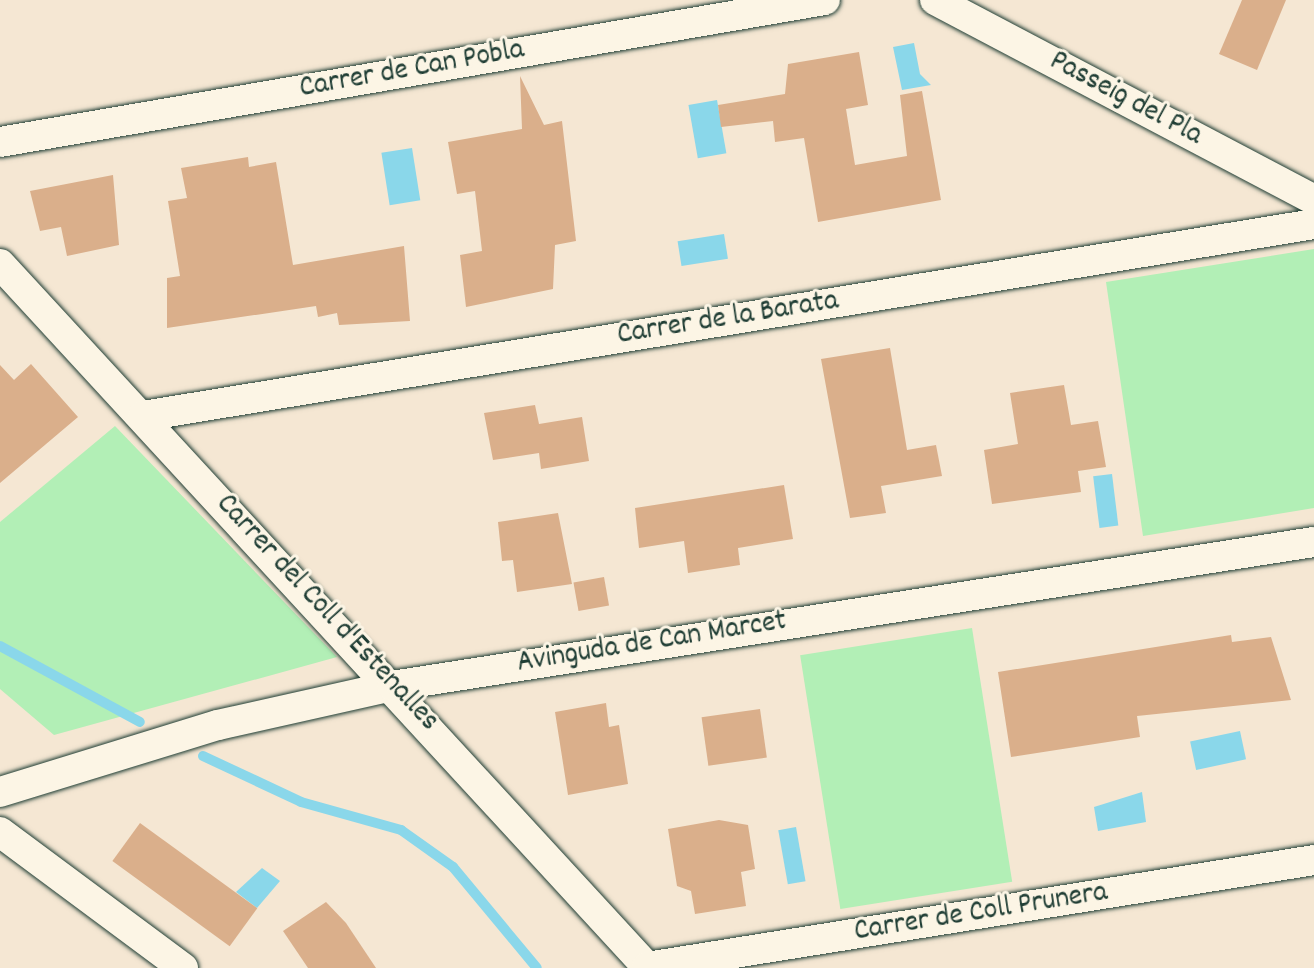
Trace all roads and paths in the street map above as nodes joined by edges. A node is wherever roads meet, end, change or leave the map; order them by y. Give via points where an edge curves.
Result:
1 (825, 0) edge
2 (935, 0) edge
3 (0, 142) edge
4 (1314, 200) edge
5 (1314, 224) edge
6 (0, 264) edge
7 (143, 416) junction
8 (1314, 542) edge
9 (392, 686) junction
10 (0, 792) edge
11 (0, 832) edge
12 (1314, 860) edge
13 (183, 968) edge
14 (648, 968) edge

1 - 3 street, Carrer de Can Pobla
2 - 4 street, Passeig del Pla
5 - 7 street, Carrer de la Barata
6 - 7 street, Carrer del Coll d'Estenalles
7 - 9 street, Carrer del Coll d'Estenalles
8 - 9 street, Avinguda de Can Marcet
9 - 10 street, Avinguda de Can Marcet via 218,725
9 - 14 street, Carrer del Coll d'Estenalles
11 - 13 street
12 - 14 street, Carrer de Coll Prunera

